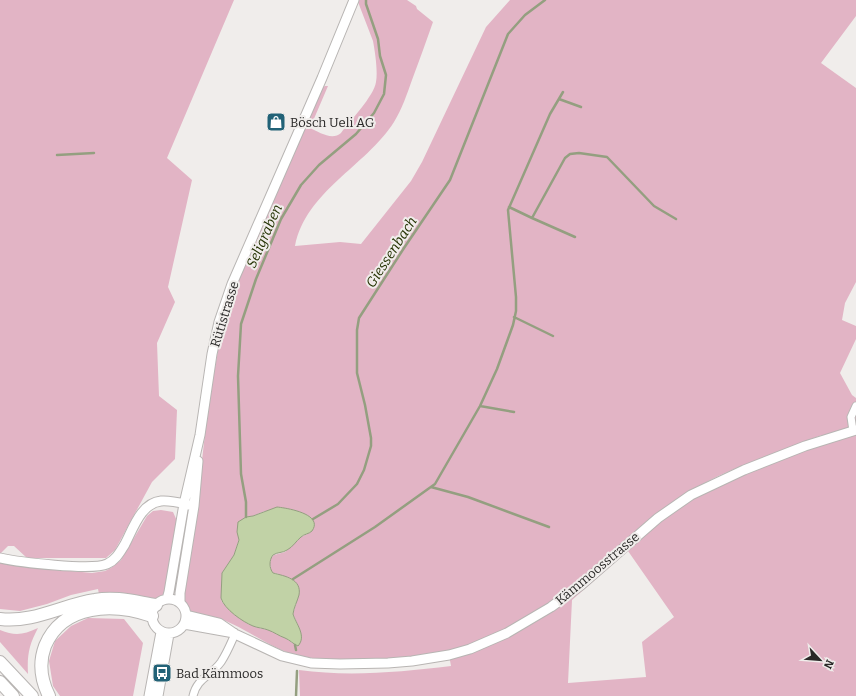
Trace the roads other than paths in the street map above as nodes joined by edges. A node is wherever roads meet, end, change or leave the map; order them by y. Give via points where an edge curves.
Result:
1 (354, 0) edge
2 (856, 406) edge
3 (854, 430) edge
4 (200, 435) junction
5 (184, 504) junction
6 (194, 506) junction
7 (0, 558) edge
8 (180, 603) junction
9 (158, 607) junction
10 (0, 619) edge
11 (185, 619) junction
12 (165, 633) junction
13 (236, 634) junction
14 (0, 662) edge
15 (0, 682) edge
16 (13, 696) edge
17 (32, 696) edge
18 (49, 696) edge
19 (149, 696) edge
20 (158, 696) edge
21 (193, 696) edge

1 - 4 main road, Rütistrasse via 224,305 212,354
2 - 3 street via 851,419
3 - 13 main road, Kämmoosstrasse via 744,470 691,495 658,518 567,596 507,633 449,656 388,663 300,661 282,656
4 - 5 main road, Rütistrasse
4 - 6 main road, Rütistrasse
5 - 6 main road
5 - 7 main road via 160,501 146,507 119,554 111,562 101,566
5 - 9 main road, Rütistrasse via 169,592
6 - 8 main road, Rütistrasse
8 - 9 main road via 176,601
8 - 11 main road
9 - 10 highway via 103,599 75,604 32,618
9 - 12 main road via 154,625
9 - 18 highway via 139,613 102,608 79,613 66,620 51,635 43,654 42,676
11 - 12 main road via 178,631
11 - 13 main road, Kämmoosstrasse
12 - 19 main road
12 - 20 main road
13 - 21 street via 221,661 199,682
14 - 17 highway
15 - 16 highway

